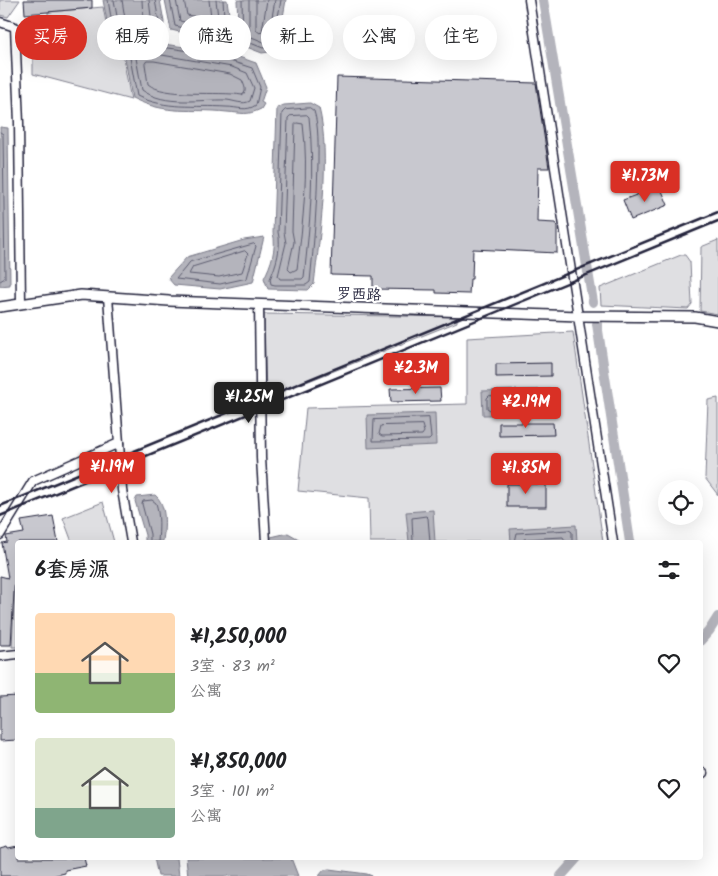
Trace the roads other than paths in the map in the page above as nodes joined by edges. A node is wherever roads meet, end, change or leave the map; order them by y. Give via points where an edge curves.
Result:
1 (530, 0) edge
2 (0, 22) edge
3 (108, 297) junction
4 (21, 304) junction
5 (259, 304) junction
6 (0, 307) edge
7 (579, 316) junction
8 (718, 321) edge
9 (119, 443) junction
10 (0, 535) edge
11 (131, 540) edge
12 (266, 540) edge
13 (613, 540) edge
14 (15, 654) edge
15 (0, 656) edge

1 - 7 street
2 - 4 street via 15,27 20,123
3 - 4 street, 罗西路 via 81,295
3 - 5 street, 罗西路
3 - 9 street
4 - 6 street, 罗西路
5 - 7 street, 罗西路
5 - 12 street via 260,458
7 - 8 street, 罗西路 via 696,317
7 - 13 street
9 - 10 street via 33,481
9 - 11 street via 122,490
14 - 15 street

